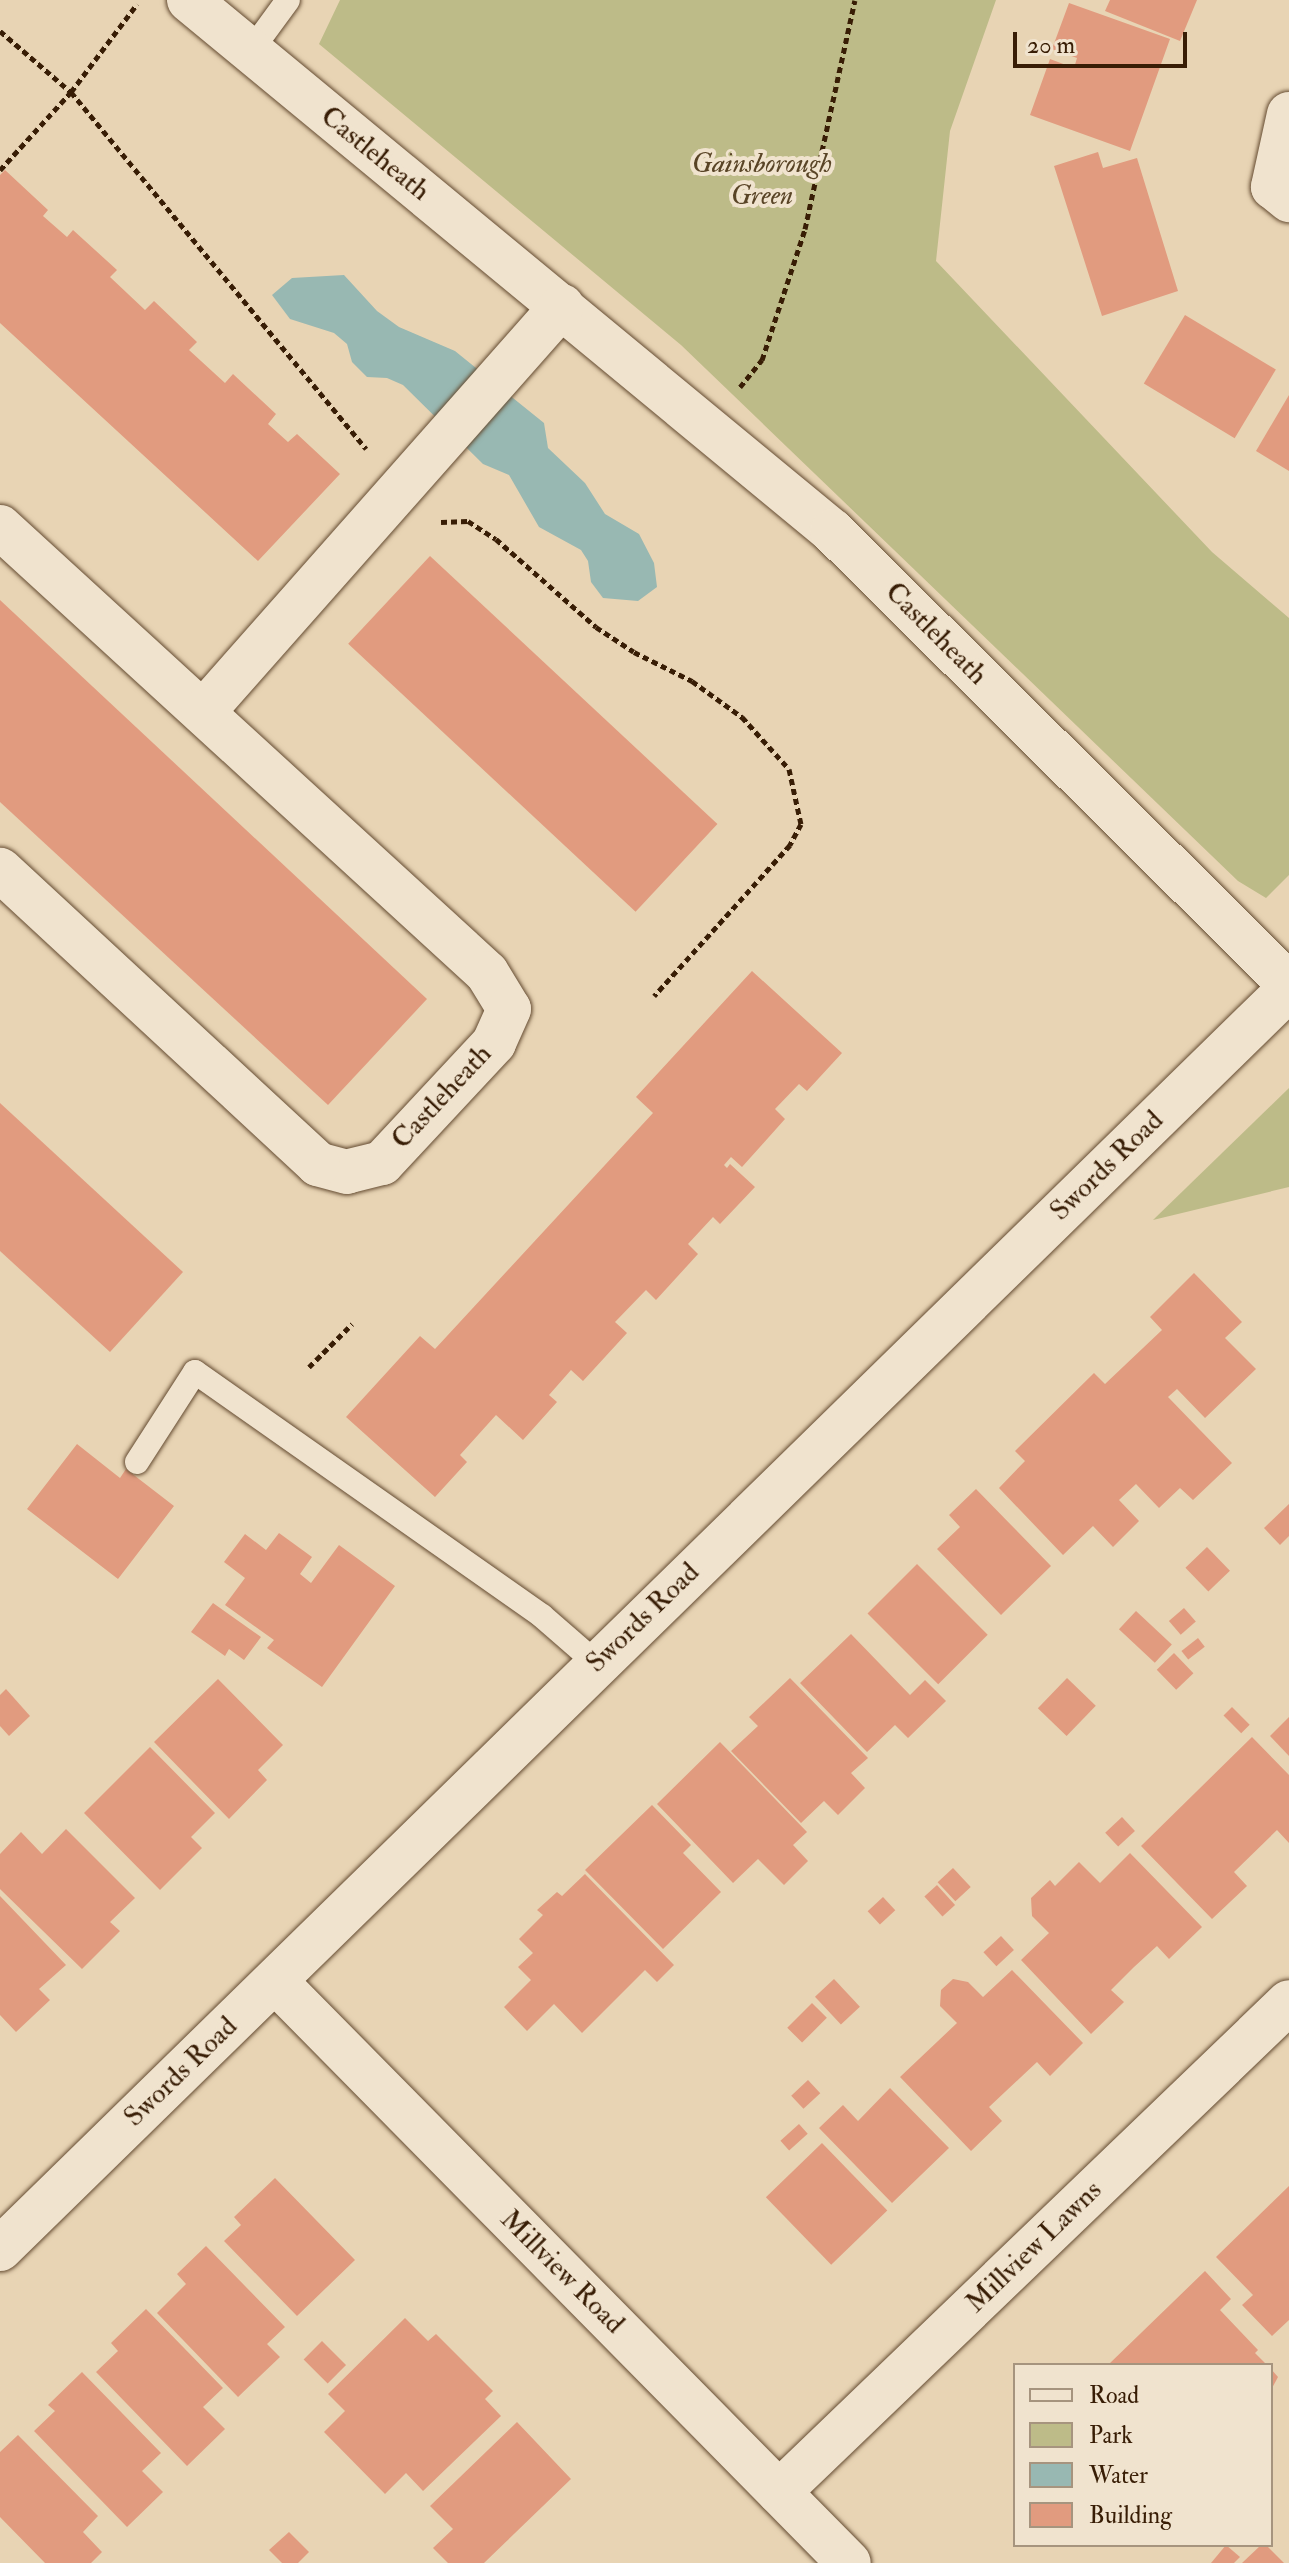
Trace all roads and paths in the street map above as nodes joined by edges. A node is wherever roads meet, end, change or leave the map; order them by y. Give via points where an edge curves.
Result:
1 (140, 0) edge
2 (189, 0) edge
3 (288, 0) edge
4 (855, 0) edge
5 (0, 31) edge
6 (250, 52) junction
7 (71, 92) junction
8 (1289, 114) edge
9 (0, 170) edge
10 (1289, 200) edge
11 (562, 306) junction
12 (707, 426) junction
13 (403, 487) junction
14 (0, 527) edge
15 (203, 712) junction
16 (0, 870) edge
17 (1289, 986) edge
18 (654, 996) dead end
19 (352, 1324) dead end
20 (309, 1367) dead end
21 (137, 1462) dead end
22 (596, 1663) junction
23 (275, 1981) junction
24 (1289, 2002) edge
25 (0, 2249) edge
26 (779, 2492) junction
27 (849, 2563) edge

1 - 7 path
2 - 6 street, Castleheath
3 - 6 lane
4 - 12 path via 805,229 762,360
5 - 7 path
6 - 11 street, Castleheath
7 - 9 path
7 - 13 path
8 - 10 street via 1273,187
11 - 12 street, Castleheath
11 - 13 street
12 - 17 street, Castleheath via 832,531
13 - 15 street
13 - 18 path via 438,522 468,521 487,533 596,627 692,681 742,717 789,769 801,824 790,845
14 - 15 street, Castleheath
15 - 16 street, Castleheath via 487,973 509,1009 494,1043 382,1163 347,1172 318,1164
17 - 22 street, Swords Road
19 - 20 path
21 - 22 lane via 195,1372 542,1616
22 - 23 street, Swords Road
23 - 25 street, Swords Road
23 - 26 street, Millview Road
24 - 26 street, Millview Lawns
26 - 27 street, Millview Road

